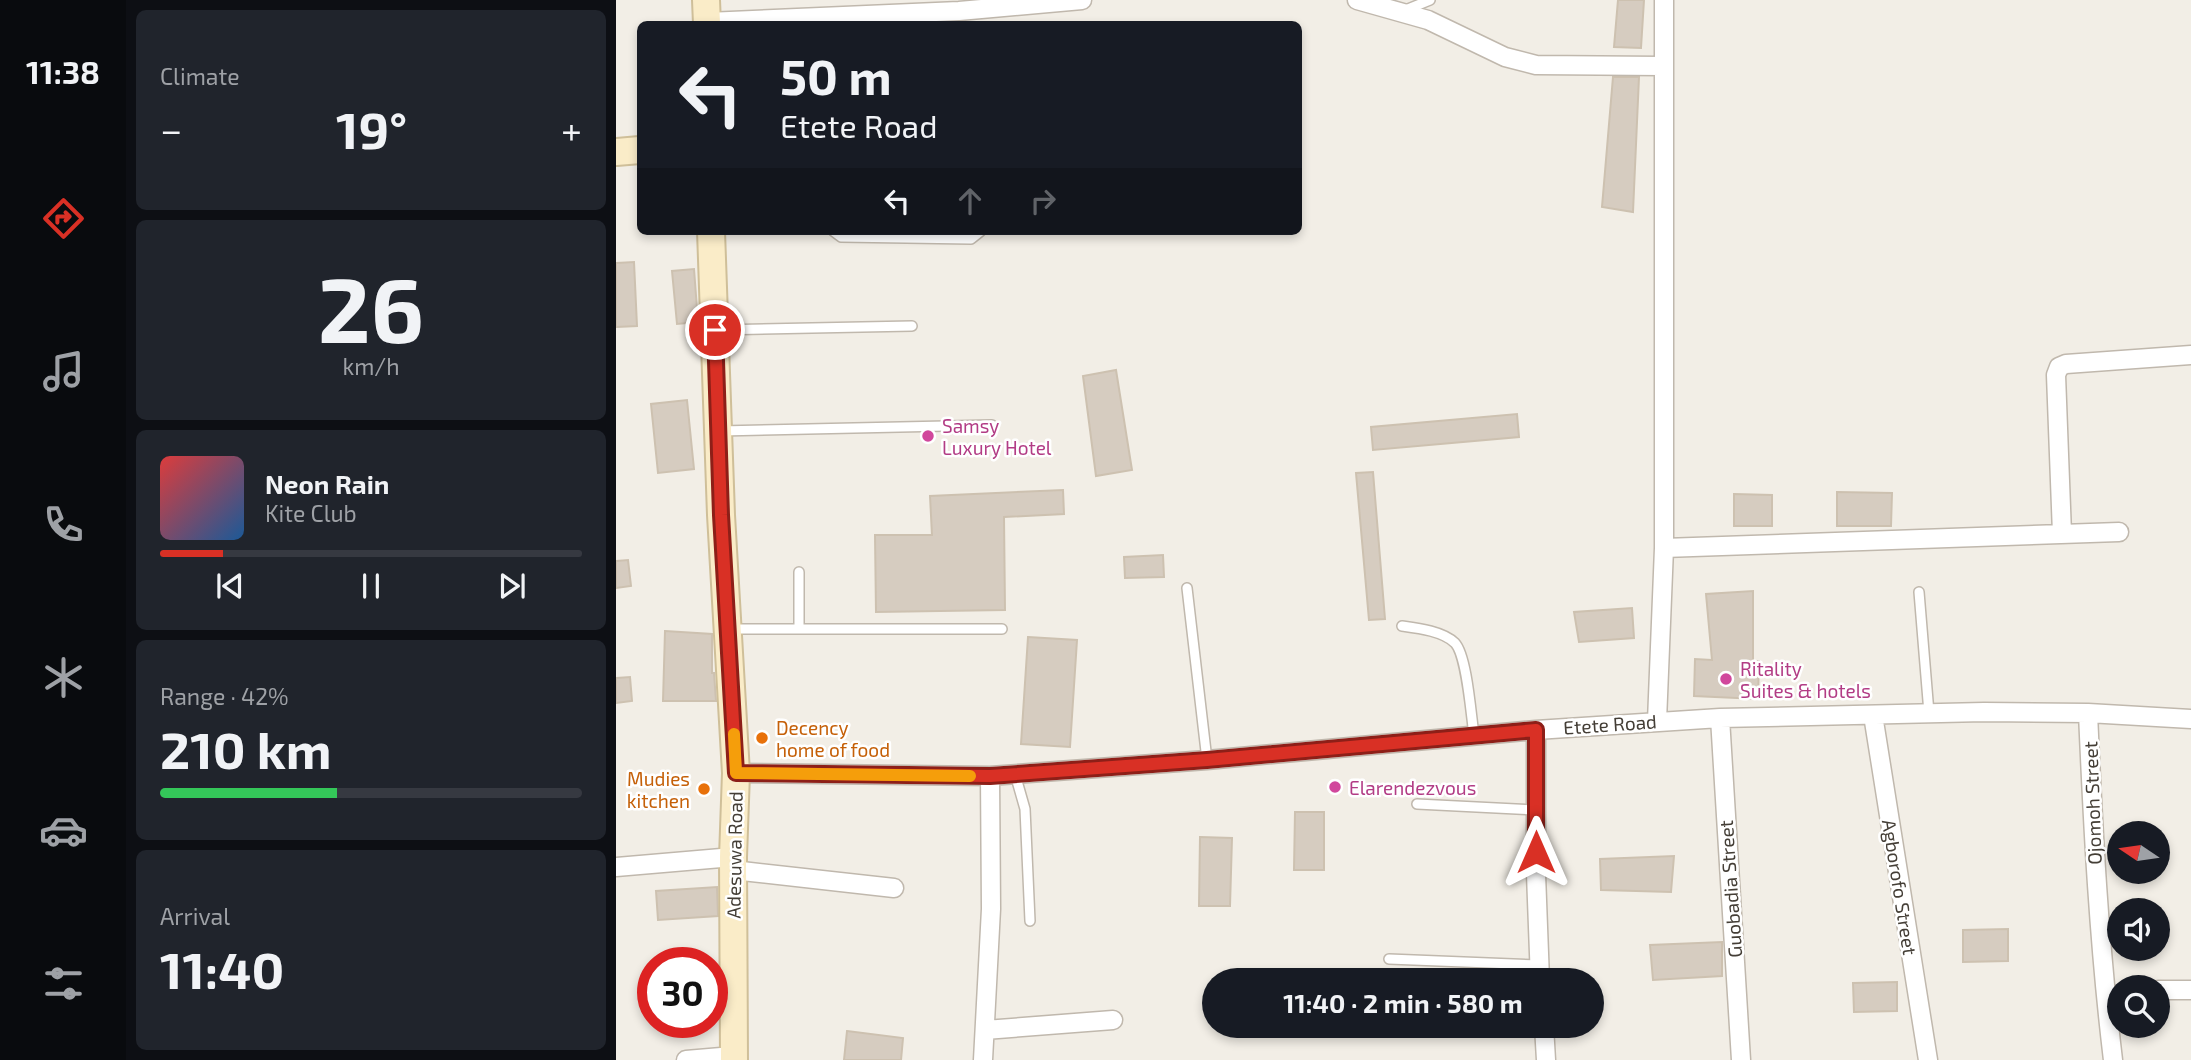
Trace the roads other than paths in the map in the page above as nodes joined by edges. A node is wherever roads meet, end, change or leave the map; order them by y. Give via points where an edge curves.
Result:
1 (1082, 0) edge
2 (1357, 0) edge
3 (1430, 0) edge
4 (1664, 0) edge
5 (997, 4) edge
6 (958, 6) edge
7 (1401, 12) junction
8 (707, 16) edge
9 (1662, 66) junction
10 (637, 150) edge
11 (616, 152) edge
12 (712, 235) edge
13 (838, 235) edge
14 (976, 235) edge
15 (912, 326) dead end
16 (715, 330) junction
17 (2191, 355) edge
18 (992, 425) dead end
19 (718, 431) junction
20 (2119, 532) dead end
21 (2062, 534) junction
22 (1664, 548) junction
23 (799, 572) dead end
24 (1187, 589) dead end
25 (1919, 592) dead end
26 (1402, 626) dead end
27 (728, 629) junction
28 (799, 629) junction
29 (1002, 629) dead end
30 (1929, 713) junction
31 (2088, 713) junction
32 (1873, 715) junction
33 (1720, 718) junction
34 (2191, 719) edge
35 (1657, 721) junction
36 (1536, 730) junction
37 (1474, 735) junction
38 (1207, 760) junction
39 (736, 773) junction
40 (1015, 774) junction
41 (990, 776) junction
42 (1417, 804) dead end
43 (1536, 810) junction
44 (733, 863) junction
45 (616, 867) edge
46 (894, 888) dead end
47 (1030, 921) dead end
48 (1389, 959) dead end
49 (1494, 968) edge
50 (1540, 968) edge
51 (2110, 975) edge
52 (2191, 989) edge
53 (2170, 990) edge
54 (1113, 1020) dead end
55 (985, 1030) junction
56 (1545, 1038) edge
57 (2113, 1038) edge
58 (734, 1058) edge
59 (696, 1060) edge
60 (983, 1060) edge
61 (1546, 1060) edge
62 (1741, 1060) edge
63 (1928, 1060) edge
64 (2113, 1060) edge

1 - 5 street
2 - 7 street
3 - 7 lane
4 - 9 street
5 - 6 street
6 - 8 street
7 - 9 street via 1505,57 1536,65
9 - 22 street
10 - 11 street
12 - 16 street, Adesuwa Road
13 - 14 lane via 971,239
15 - 16 lane
16 - 19 street, Adesuwa Road
17 - 21 street via 2059,368
18 - 19 lane
19 - 27 street, Adesuwa Road
20 - 21 street
21 - 22 street
22 - 35 street
23 - 28 lane
24 - 38 lane
25 - 30 lane
26 - 37 lane via 1454,641 1463,662
27 - 28 lane
27 - 39 street, Adesuwa Road
28 - 29 lane
30 - 31 street, Etete Road
30 - 32 street, Etete Road
31 - 34 street, Etete Road
31 - 51 street, Ojomoh Street via 2094,864
32 - 33 street, Etete Road
32 - 63 street, Agborofo Street
33 - 35 street, Etete Road
33 - 62 street, Guobadia Street
35 - 36 street, Etete Road
36 - 37 street, Etete Road
36 - 43 street
37 - 38 street, Etete Road
38 - 40 street, Etete Road
39 - 41 street, Etete Road
39 - 44 street, Adesuwa Road
40 - 41 street, Etete Road
40 - 47 lane via 1025,809
41 - 55 street via 991,909
42 - 43 lane
43 - 50 street
44 - 45 street
44 - 46 street
44 - 58 street, Adesuwa Road
48 - 49 lane
52 - 53 street
54 - 55 street
55 - 60 street
56 - 61 street
57 - 64 street, Ojomoh Street
58 - 59 street

